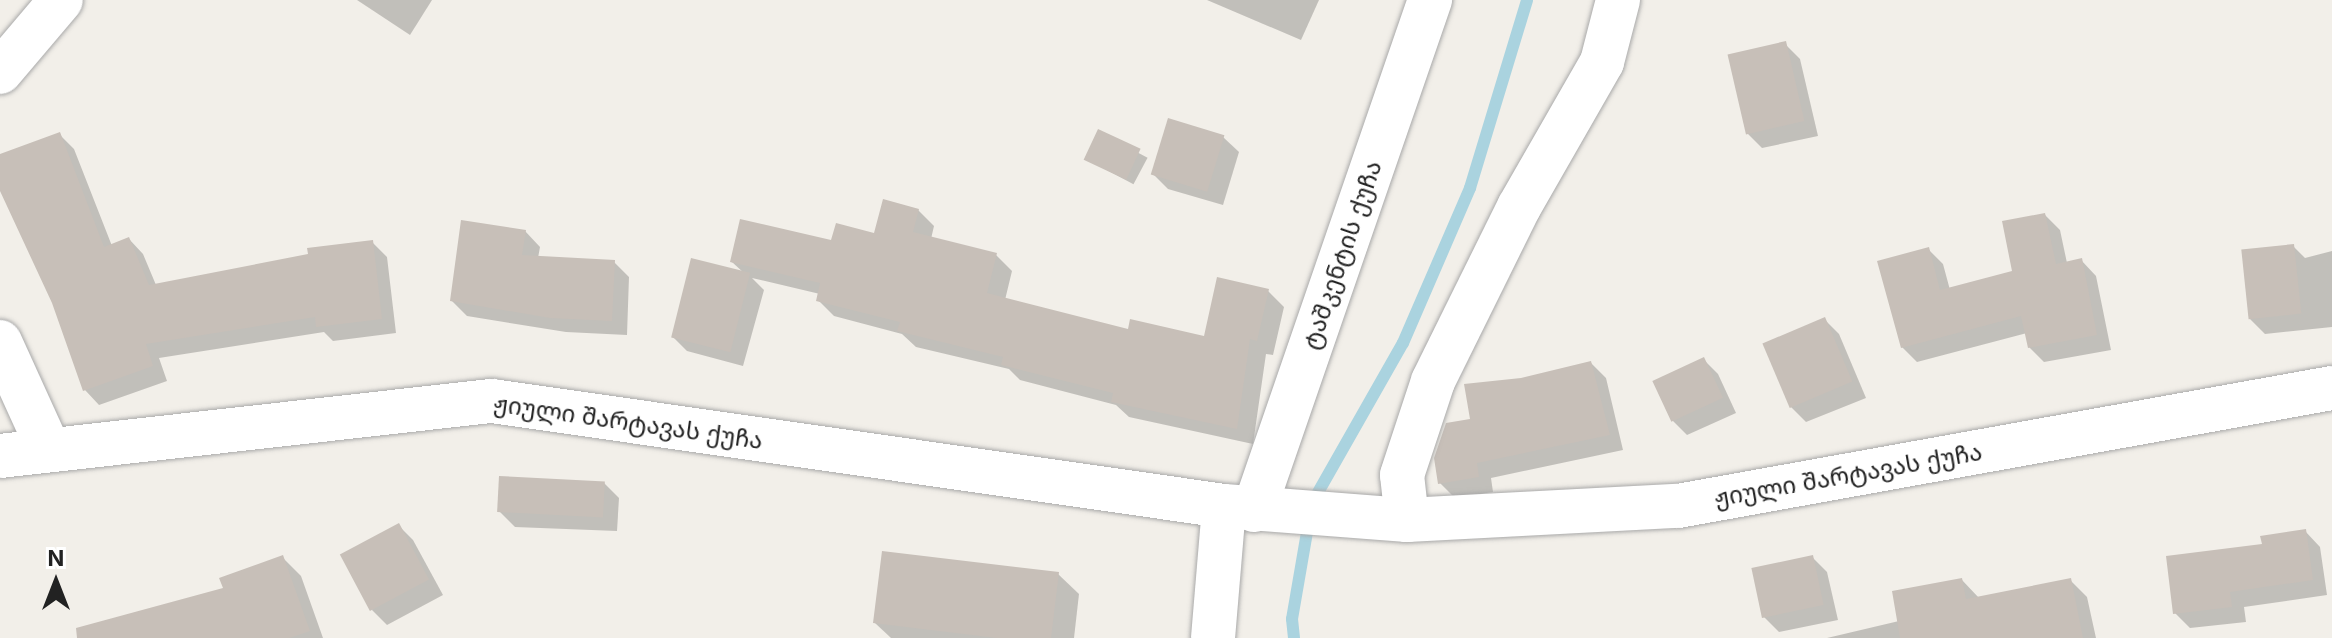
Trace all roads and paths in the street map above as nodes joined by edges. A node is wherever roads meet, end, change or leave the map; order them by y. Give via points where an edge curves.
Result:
1 (61, 0) edge
2 (1430, 0) edge
3 (1618, 0) edge
4 (0, 72) edge
5 (0, 342) edge
6 (2332, 388) edge
7 (48, 448) junction
8 (0, 456) edge
9 (1239, 508) junction
10 (1407, 520) junction
11 (1213, 638) edge

1 - 4 street
2 - 9 street, ტაშკენტის ქუჩა
3 - 10 street via 1602,62 1519,207 1433,381 1402,475
5 - 7 street
6 - 10 street, ჟიული შარტავას ქუჩა via 1678,506
7 - 8 street, ჟიული შარტავას ქუჩა
7 - 9 street, ჟიული შარტავას ქუჩა via 492,401
9 - 10 street, ჟიული შარტავას ქუჩა
9 - 11 street, ტაშკენტის ქუჩა

